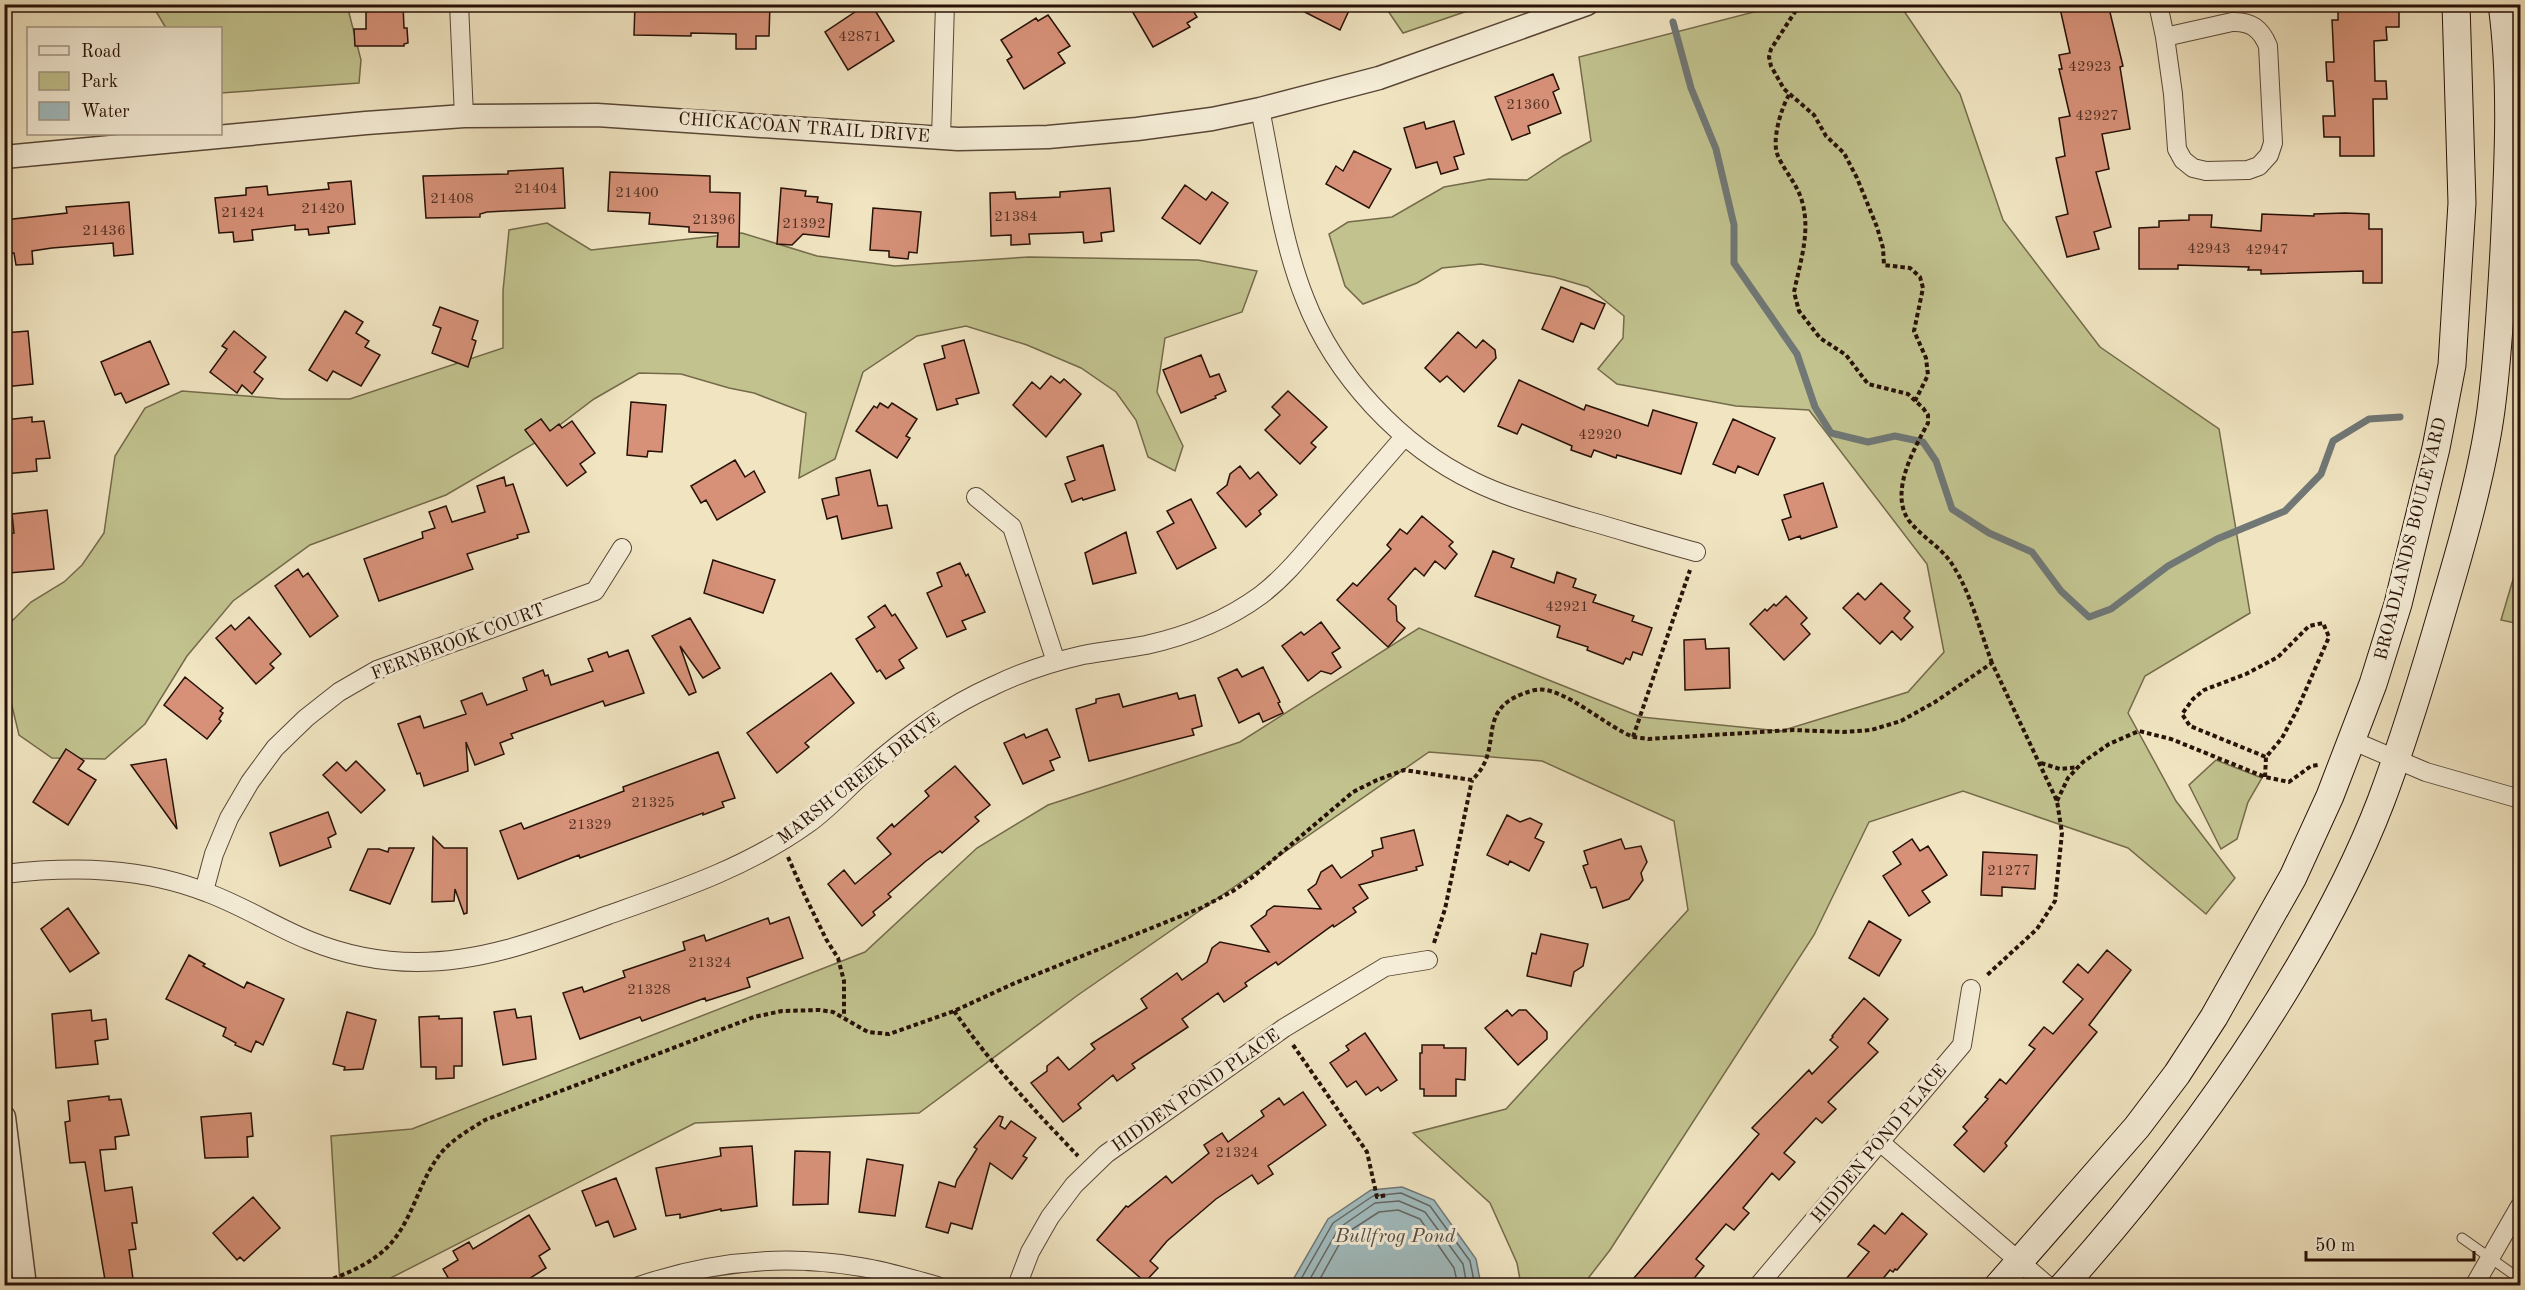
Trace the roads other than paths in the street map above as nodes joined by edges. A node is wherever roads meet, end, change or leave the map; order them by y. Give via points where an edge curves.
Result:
1 (459, 4) edge
2 (945, 4) edge
3 (1587, 4) edge
4 (2158, 4) edge
5 (2456, 4) edge
6 (2502, 4) edge
7 (2165, 37) junction
8 (1260, 109) junction
9 (464, 117) junction
10 (941, 138) junction
11 (4, 157) edge
12 (1405, 436) junction
13 (976, 497) dead end
14 (622, 548) dead end
15 (1696, 552) road end
16 (1056, 662) junction
17 (2351, 740) junction
18 (2396, 760) junction
19 (2520, 799) edge
20 (4, 874) edge
21 (204, 891) junction
22 (1428, 960) road end
23 (1971, 989) road end
24 (4, 1117) edge
25 (1880, 1142) junction
26 (2520, 1206) edge
27 (2462, 1238) dead end
28 (2491, 1258) junction
29 (2019, 1262) junction
30 (2520, 1279) edge
31 (25, 1286) edge
32 (639, 1286) edge
33 (937, 1286) edge
34 (1017, 1286) edge
35 (1758, 1286) edge
36 (1998, 1286) edge
37 (2048, 1286) edge
38 (2063, 1286) edge
39 (2474, 1286) edge

1 - 9 street
2 - 10 street
3 - 8 street, CHICKACOAN TRAIL DRIVE via 1379,78
4 - 7 street
5 - 17 main road, BROADLANDS BOULEVARD via 2462,202 2452,365 2398,604
6 - 18 main road via 2506,33 2508,183 2500,333 2490,414 2455,568
7 - 7 street via 2177,149 2183,160 2206,171 2259,166 2269,155 2273,142 2268,46 2264,35 2241,22
8 - 10 street, CHICKACOAN TRAIL DRIVE via 1137,129 1048,137
8 - 12 street via 1291,257 1305,301 1350,378
9 - 10 street, CHICKACOAN TRAIL DRIVE via 597,115
9 - 11 street, CHICKACOAN TRAIL DRIVE
12 - 15 street via 1474,481 1515,499
12 - 16 street, MARSH CREEK DRIVE via 1291,569 1261,595 1225,618 1187,634
13 - 16 street via 1012,527
14 - 21 street, FERNBROOK COURT via 595,591 376,670 306,718 275,748 250,782 229,818
16 - 21 street, MARSH CREEK DRIVE via 992,686 932,719 779,844 705,881 491,954 413,962 340,951
17 - 18 street
17 - 29 main road, BROADLANDS BOULEVARD via 2293,877 2214,1017 2137,1127
18 - 19 street
18 - 38 main road via 2350,869 2262,1027 2175,1153
20 - 21 street, MARSH CREEK DRIVE via 72,868 116,871
22 - 34 street, HIDDEN POND PLACE via 1385,967 1284,1028 1106,1154 1050,1217
23 - 25 street, HIDDEN POND PLACE via 1962,1045
24 - 31 street
25 - 29 street
25 - 35 street, HIDDEN POND PLACE
26 - 28 street
27 - 28 lane
28 - 30 lane
28 - 39 street
29 - 36 main road, BROADLANDS BOULEVARD
29 - 37 street
32 - 33 street via 718,1265 767,1260 863,1267

